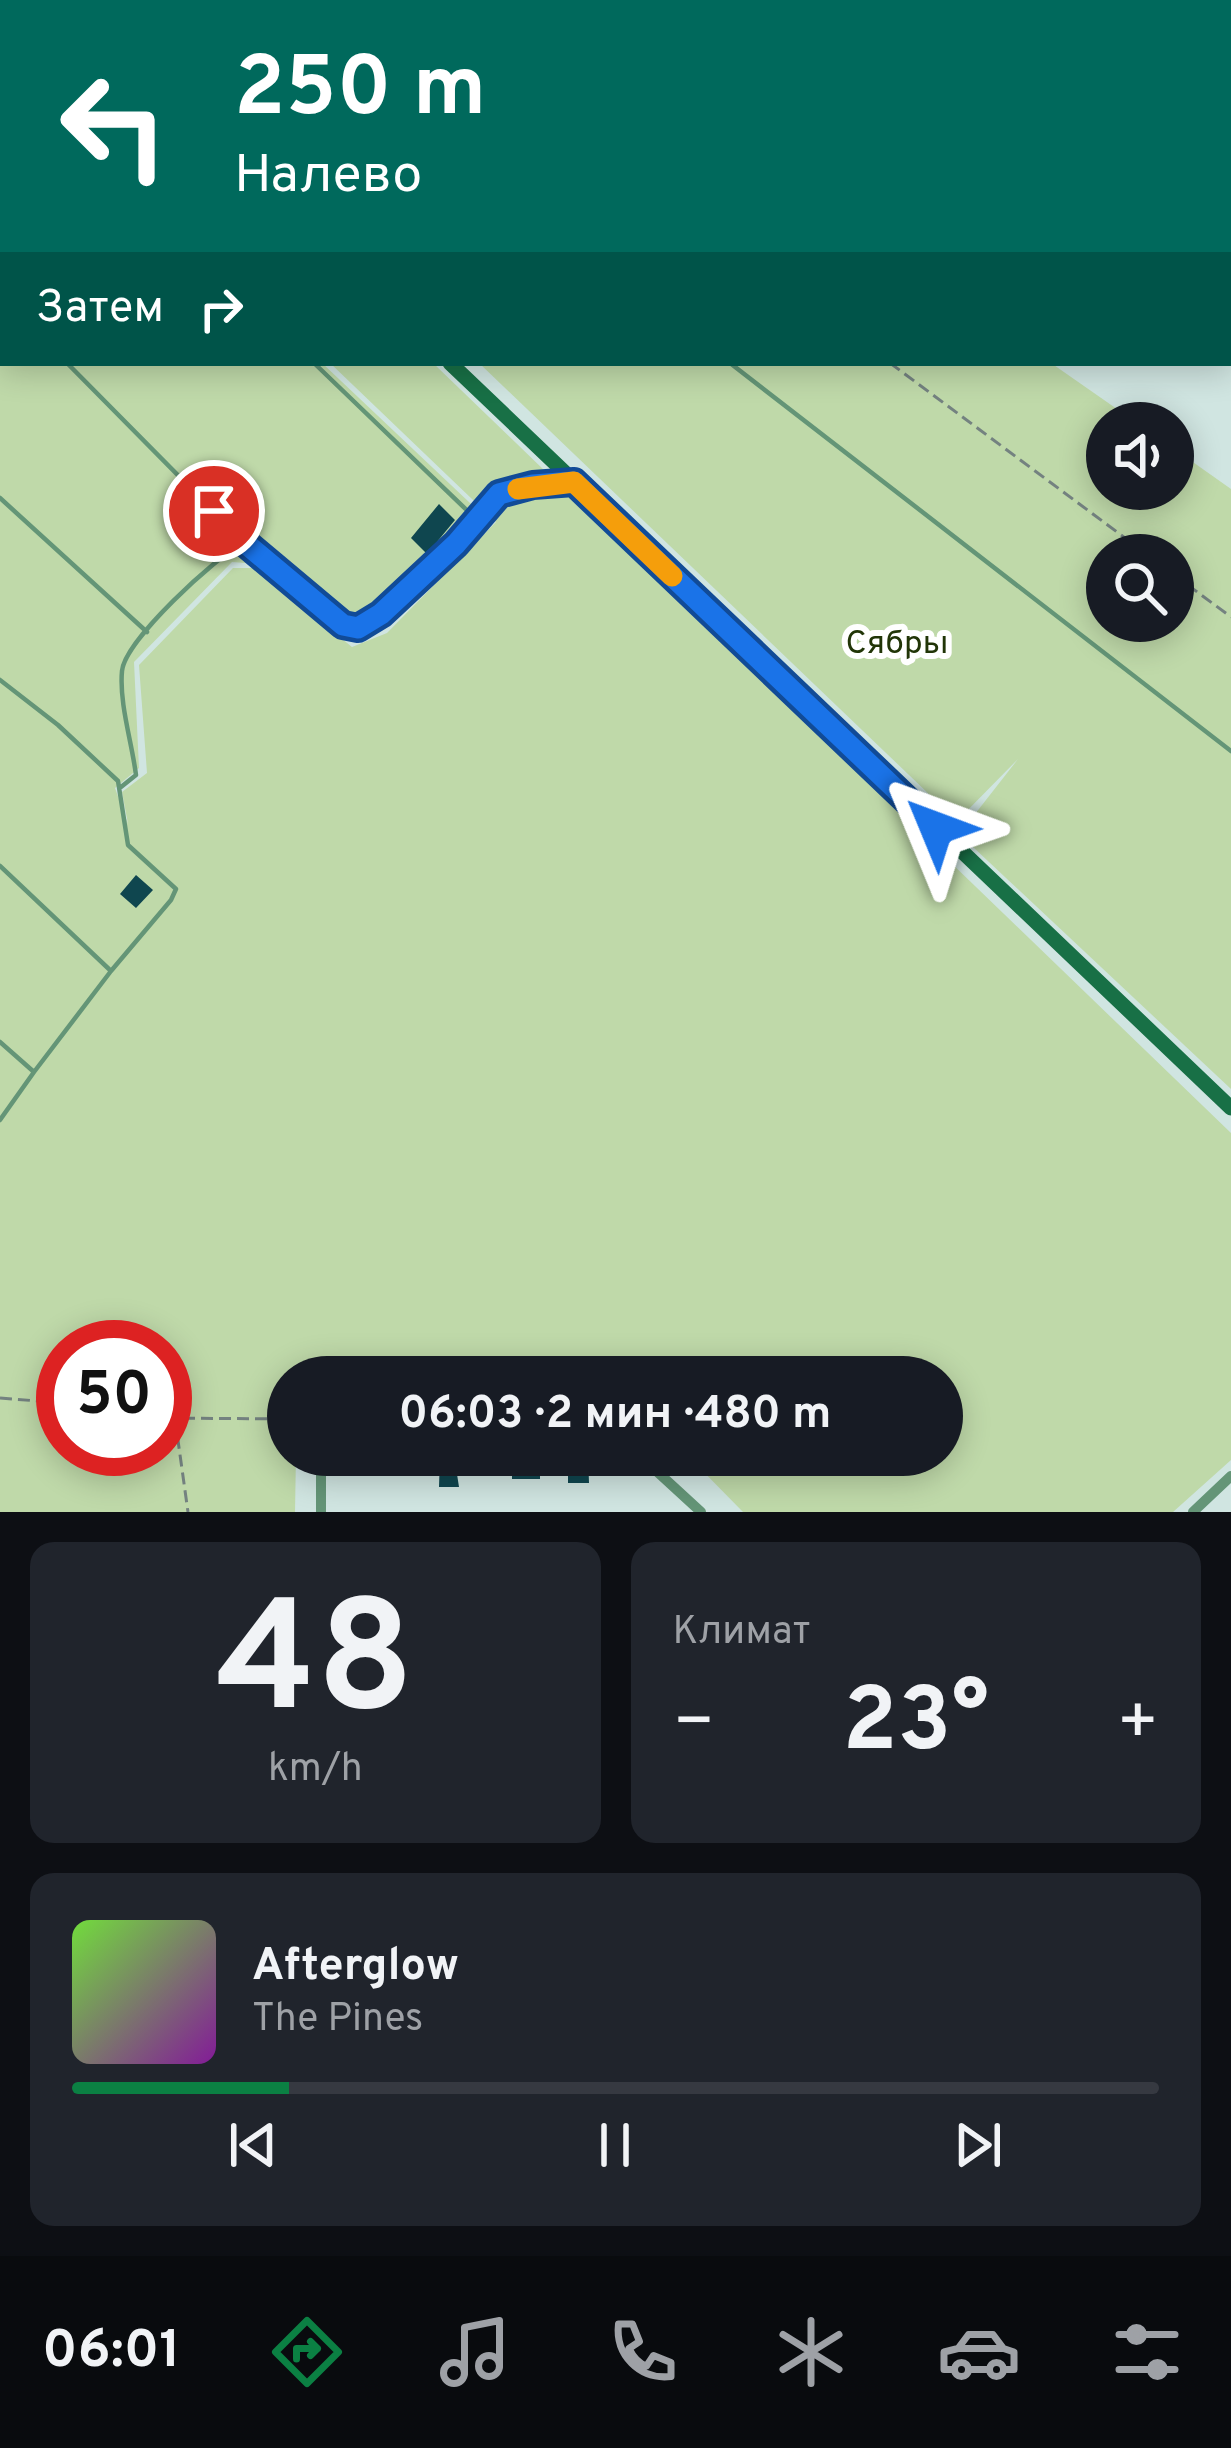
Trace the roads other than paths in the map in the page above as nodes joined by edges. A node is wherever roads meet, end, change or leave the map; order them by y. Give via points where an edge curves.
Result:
1 (70, 366) edge
2 (317, 366) edge
3 (453, 366) edge
4 (734, 366) edge
5 (574, 482) junction
6 (0, 498) edge
7 (477, 520) junction
8 (244, 542) junction
9 (147, 632) junction
10 (0, 680) edge
11 (1231, 751) edge
12 (119, 789) junction
13 (0, 866) edge
14 (111, 971) junction
15 (0, 1042) edge
16 (34, 1072) junction
17 (1231, 1108) edge
18 (0, 1120) edge
19 (321, 1476) edge
20 (661, 1476) edge
21 (1231, 1476) edge
22 (320, 1512) edge
23 (700, 1512) edge
24 (1192, 1512) edge

1 - 8 lane
2 - 7 lane
3 - 5 main road
4 - 11 lane
5 - 7 lane via 499,494
5 - 17 main road
6 - 9 lane
7 - 8 lane via 358,628 343,625
8 - 9 lane via 208,565
9 - 12 lane via 128,650 122,673 136,775
10 - 12 lane via 88,752
12 - 14 lane via 128,845 176,889
13 - 14 lane
14 - 16 lane
15 - 16 lane
16 - 18 lane
19 - 22 street
20 - 23 street
21 - 24 street

